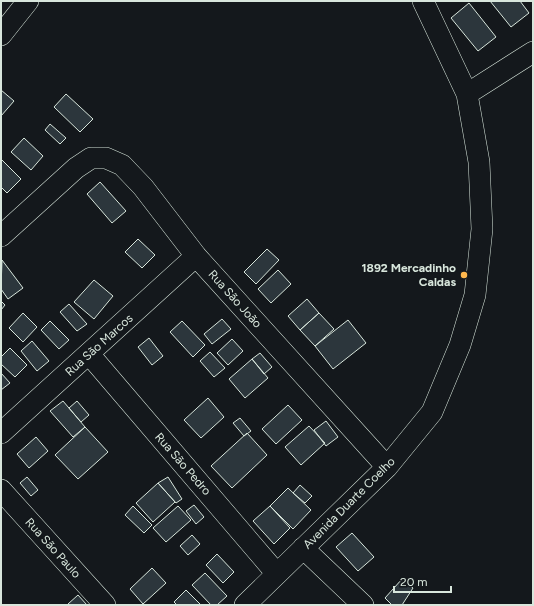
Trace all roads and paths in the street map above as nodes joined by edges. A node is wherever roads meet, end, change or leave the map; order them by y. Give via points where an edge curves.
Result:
1 (28, 1) edge
2 (428, 2) edge
3 (1, 35) edge
4 (533, 52) edge
5 (467, 94) junction
6 (1, 236) edge
7 (196, 256) junction
8 (89, 354) junction
9 (1, 433) edge
10 (387, 467) junction
11 (1, 490) edge
12 (303, 548) junction
13 (277, 574) junction
14 (105, 605) edge
15 (245, 605) edge
16 (363, 605) edge

1 - 3 street
2 - 5 street, Avenida Duarte Coelho
4 - 5 street
5 - 10 street, Avenida Duarte Coelho via 479,162 482,229 475,295 460,345 432,412
6 - 7 street, Rua São João via 76,168 91,158 106,158 122,165 143,187
7 - 8 street, Rua São Marcos
7 - 10 street, Rua São João
8 - 9 street, Rua São Marcos
8 - 13 street, Rua São Pedro
10 - 12 street, Avenida Duarte Coelho
11 - 14 street, Rua São Paulo
12 - 13 street, Avenida Duarte Coelho
12 - 16 street
13 - 15 street, Avenida Duarte Coelho

